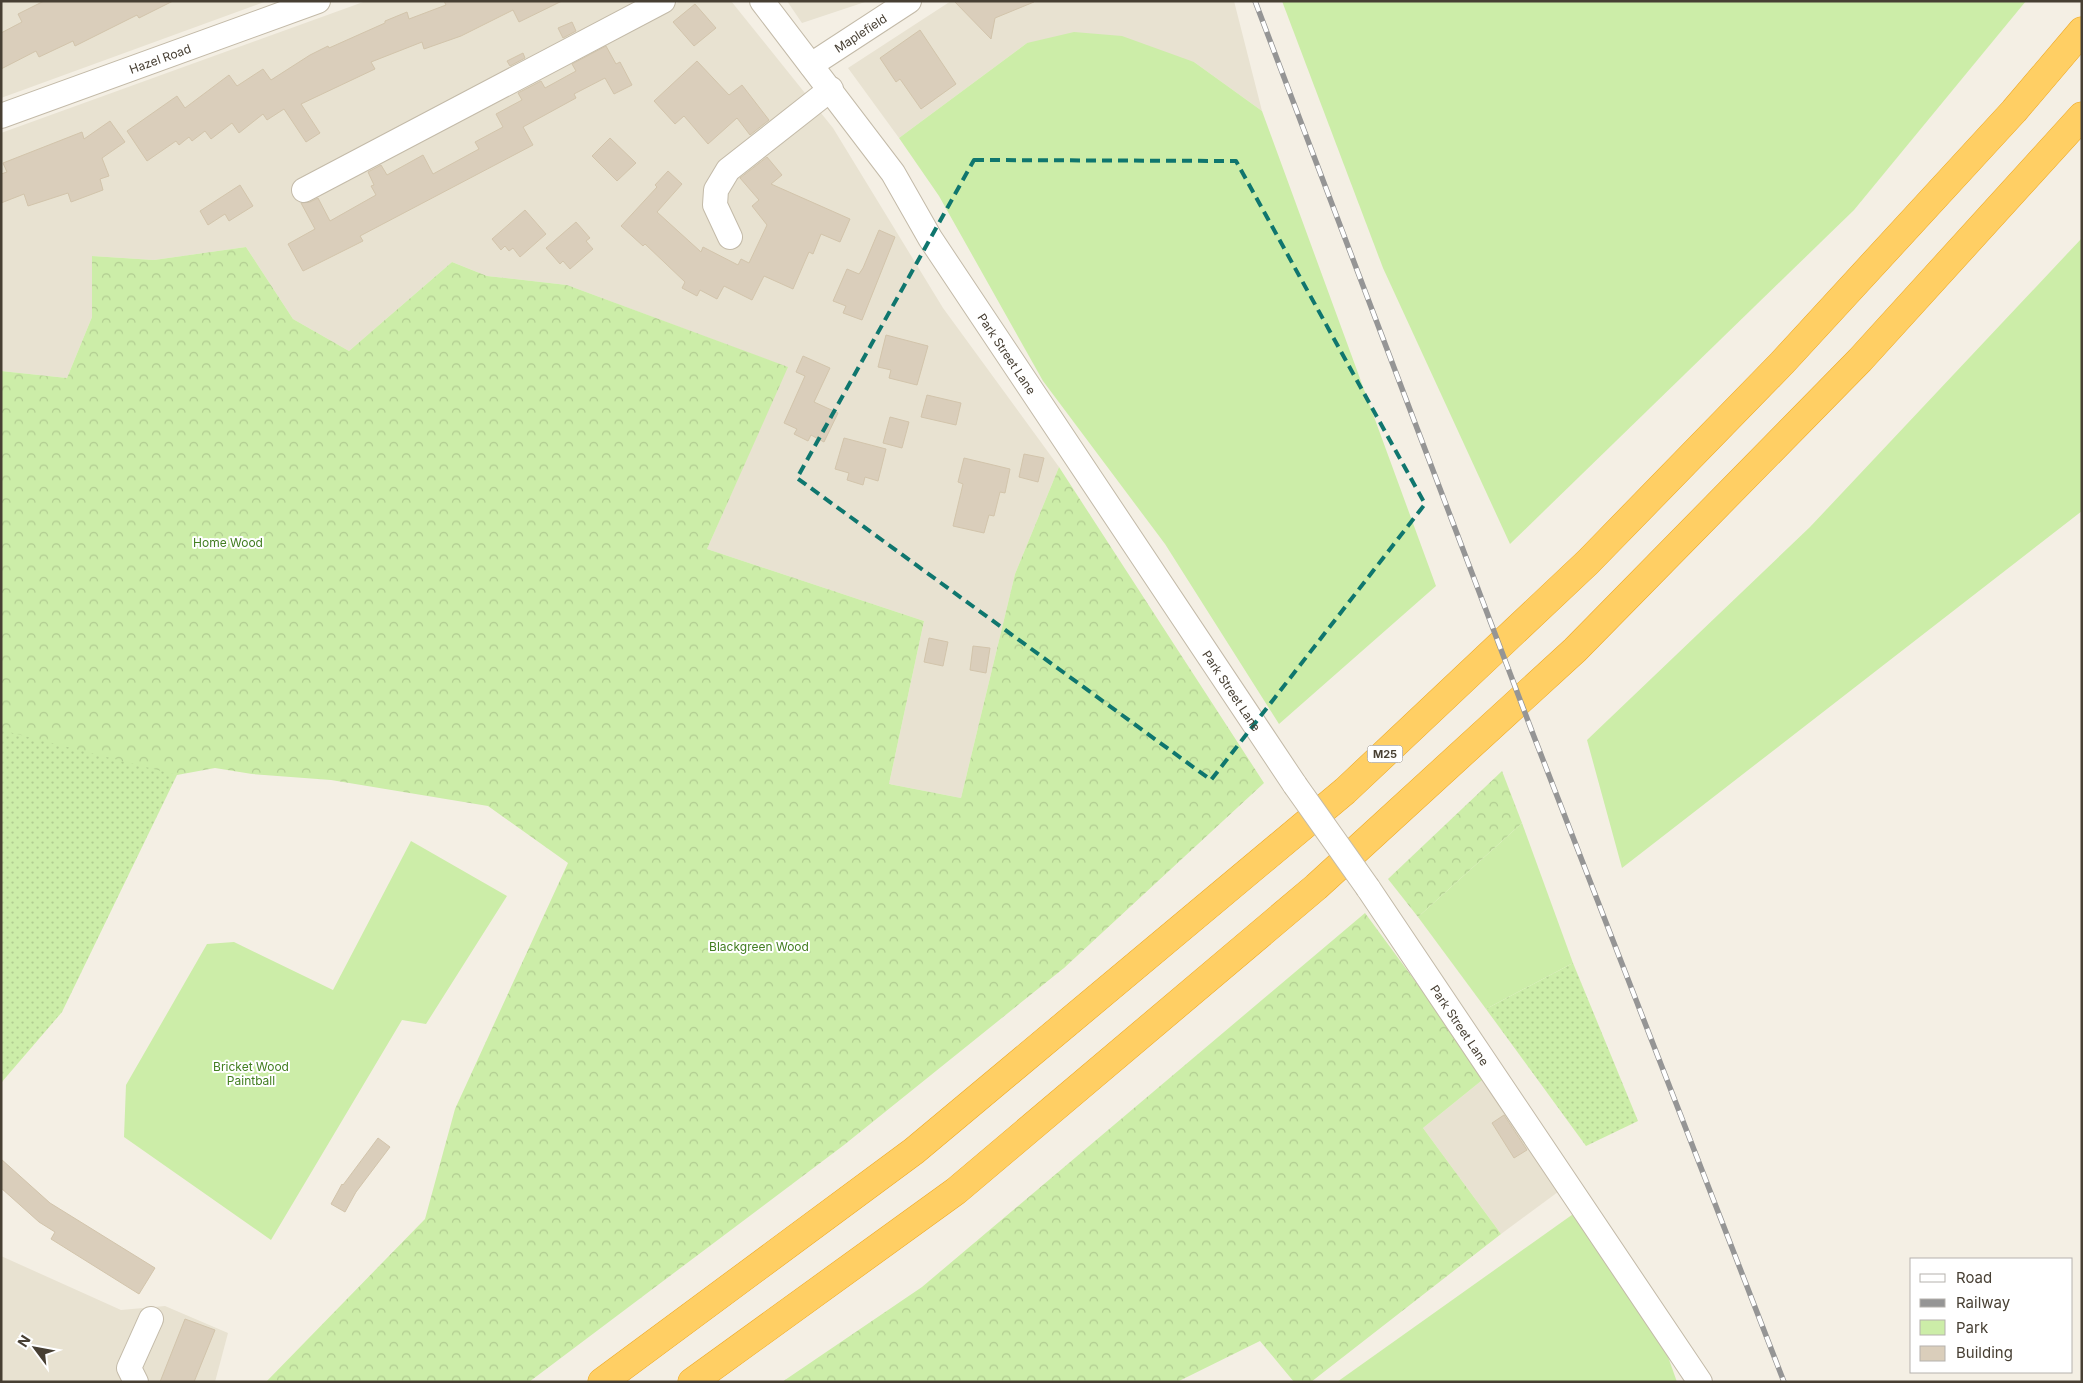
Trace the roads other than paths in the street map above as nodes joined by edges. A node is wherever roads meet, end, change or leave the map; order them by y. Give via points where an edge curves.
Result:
1 (318, 1) edge
2 (663, 1) edge
3 (762, 1) edge
4 (909, 1) edge
5 (2082, 31) edge
6 (811, 65) junction
7 (831, 90) junction
8 (1, 116) edge
9 (2082, 116) edge
10 (304, 190) dead end
11 (730, 237) dead end
12 (150, 1318) dead end
13 (136, 1382) edge
14 (602, 1382) edge
15 (692, 1382) edge
16 (1700, 1382) edge

1 - 8 street, Hazel Road
2 - 10 street
3 - 6 street, Park Street Lane
4 - 6 street, Maplefield
5 - 14 highway, M25 via 2014,111 1782,363 1588,562 1345,791 914,1151
6 - 7 street, Park Street Lane
7 - 11 street via 728,170 716,190 715,205
7 - 16 street, Park Street Lane, bridge via 893,173 930,238 1295,785 1368,888
9 - 15 highway via 1860,360 1575,650 1345,860 956,1191
12 - 13 street via 129,1368

